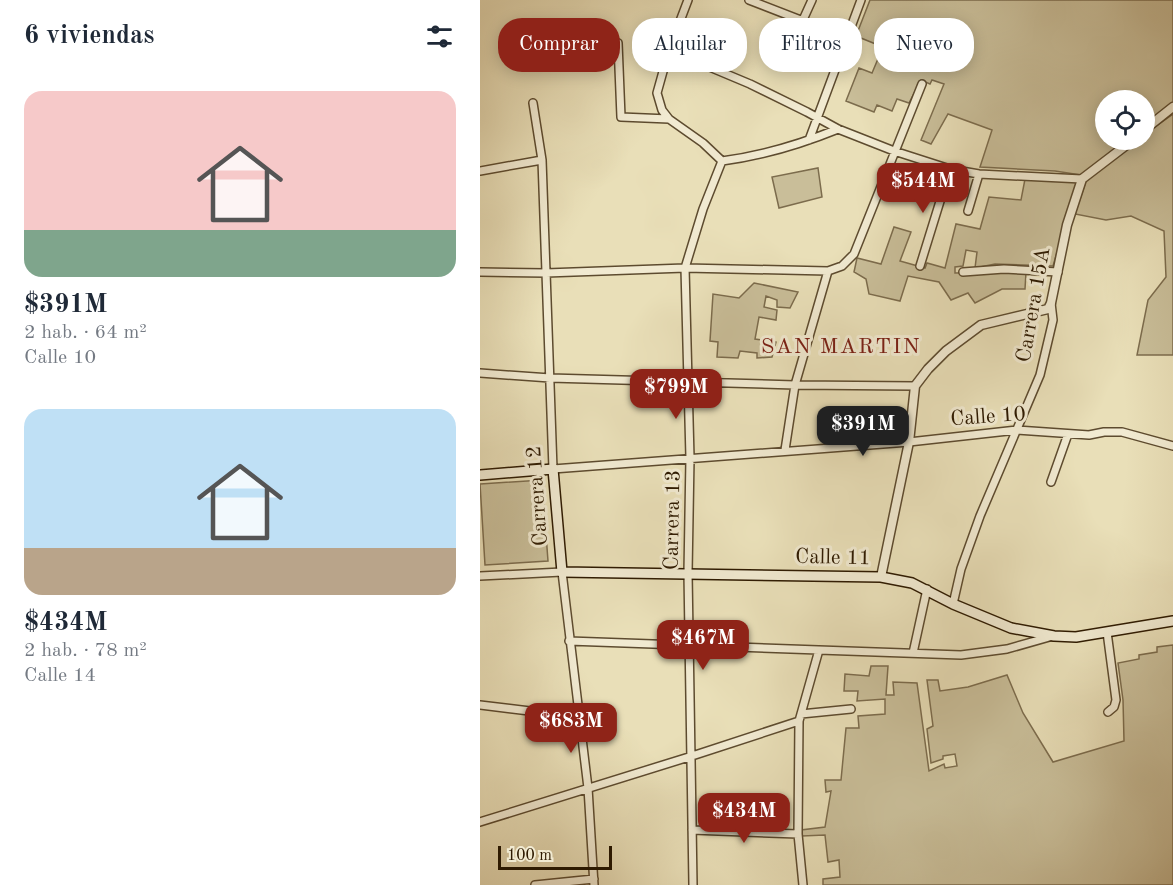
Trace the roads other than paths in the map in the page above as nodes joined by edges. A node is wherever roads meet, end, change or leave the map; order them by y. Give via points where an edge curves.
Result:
1 (688, 0) edge
2 (749, 0) edge
3 (812, 0) edge
4 (861, 0) edge
5 (762, 2) edge
6 (681, 18) edge
7 (794, 18) edge
8 (804, 18) edge
9 (854, 18) edge
10 (619, 72) edge
11 (663, 72) edge
12 (721, 72) edge
13 (834, 72) edge
14 (922, 84) dead end
15 (533, 103) dead end
16 (1173, 107) edge
17 (817, 117) junction
18 (669, 119) junction
19 (1155, 121) edge
20 (838, 129) junction
21 (809, 140) junction
22 (1120, 150) edge
23 (894, 151) junction
24 (542, 160) junction
25 (722, 161) junction
26 (950, 169) junction
27 (480, 171) edge
28 (979, 174) junction
29 (1082, 179) junction
30 (968, 211) dead end
31 (920, 266) dead end
32 (685, 268) junction
33 (828, 271) junction
34 (480, 272) edge
35 (963, 272) dead end
36 (1058, 272) junction
37 (546, 273) junction
38 (1052, 303) junction
39 (480, 373) edge
40 (550, 378) junction
41 (687, 381) junction
42 (795, 385) junction
43 (915, 386) junction
44 (1017, 430) junction
45 (1068, 434) junction
46 (909, 442) junction
47 (1173, 446) edge
48 (785, 450) junction
49 (690, 458) junction
50 (553, 469) junction
51 (480, 476) edge
52 (1051, 482) dead end
53 (561, 572) junction
54 (688, 573) junction
55 (480, 576) edge
56 (881, 577) junction
57 (927, 589) junction
58 (953, 604) junction
59 (1173, 621) edge
60 (1107, 632) junction
61 (1054, 636) junction
62 (569, 641) junction
63 (690, 645) junction
64 (819, 650) junction
65 (913, 653) junction
66 (480, 705) edge
67 (851, 709) dead end
68 (1108, 712) dead end
69 (579, 717) junction
70 (800, 718) junction
71 (692, 756) junction
72 (588, 789) junction
73 (480, 822) edge
74 (692, 830) junction
75 (798, 834) junction
76 (594, 882) edge
77 (535, 885) edge
78 (693, 885) edge
79 (803, 885) edge

1 - 6 street
2 - 5 street
3 - 8 street
4 - 9 street
5 - 7 street
10 - 18 street via 621,117
11 - 18 street via 657,93
12 - 17 street
13 - 17 street
14 - 23 street
15 - 24 street, Carrera 12
16 - 19 street
17 - 20 street
17 - 21 street
18 - 25 street
20 - 21 street
20 - 23 street
21 - 25 street
22 - 29 street
23 - 26 street
23 - 33 street via 854,254 846,263
24 - 27 street
24 - 37 street, Carrera 12
25 - 32 street, Carrera 13
26 - 28 street
26 - 31 street
28 - 29 street
28 - 30 street
29 - 36 street, Carrera 15A via 1067,225
32 - 33 street
32 - 37 street
32 - 41 street, Carrera 13
33 - 42 street
34 - 37 street
35 - 36 street
36 - 38 street, Carrera 15A
37 - 40 street, Carrera 12
38 - 43 street via 1043,311 981,326 946,351
38 - 44 street, Carrera 15A via 1053,320 1040,375
39 - 40 street
40 - 41 street
40 - 50 street, Carrera 12
41 - 42 street
41 - 49 street, Carrera 13
42 - 43 street
42 - 48 street
43 - 46 street
44 - 45 street, Calle 10
44 - 46 street, Calle 10
44 - 58 street, Carrera 15A via 976,527
45 - 47 street, Calle 10 via 1122,432
45 - 52 street
46 - 48 street, Calle 10
46 - 56 street
48 - 49 street, Calle 10
49 - 50 street, Calle 10
49 - 54 street, Carrera 13
50 - 51 main road, Calle 10
50 - 53 main road, Carrera 12
53 - 54 main road, Calle 11
53 - 55 street, Calle 11
53 - 62 street, Carrera 12
54 - 56 main road, Calle 11
54 - 63 street, Carrera 13
56 - 57 main road, Calle 11
57 - 58 main road, Calle 11
57 - 65 street
58 - 61 main road, Calle 11 via 1011,628
59 - 60 main road, Calle 11
60 - 61 main road, Calle 11
60 - 68 street via 1116,700
61 - 65 street via 983,653
62 - 63 street
62 - 69 street, Carrera 12
63 - 64 street
63 - 71 street, Carrera 13
64 - 65 street
64 - 70 street
66 - 69 street
67 - 70 street
69 - 72 street, Carrera 12
70 - 71 street
70 - 75 street
71 - 72 street
71 - 74 street, Carrera 13
72 - 73 street
72 - 76 street, Carrera 12
74 - 75 street
74 - 78 street, Carrera 13
75 - 79 street
76 - 77 street

